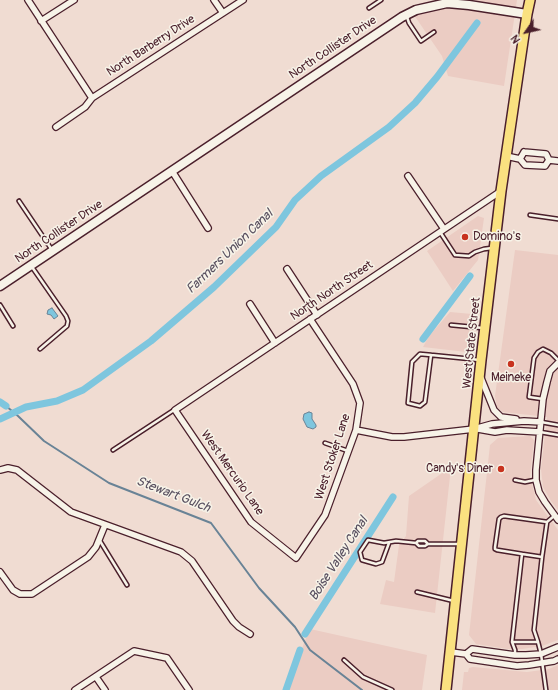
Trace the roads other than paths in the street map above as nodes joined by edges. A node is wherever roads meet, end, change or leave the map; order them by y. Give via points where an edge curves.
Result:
1 (28, 0) edge
2 (74, 0) edge
3 (214, 0) edge
4 (243, 0) edge
5 (381, 0) edge
6 (530, 0) edge
7 (448, 2) edge
8 (369, 8) dead end
9 (223, 13) junction
10 (527, 14) junction
11 (406, 15) junction
12 (41, 21) junction
13 (434, 32) dead end
14 (92, 98) junction
15 (56, 127) dead end
16 (506, 156) junction
17 (520, 159) junction
18 (549, 160) junction
19 (558, 161) edge
20 (172, 171) junction
21 (408, 176) dead end
22 (501, 191) junction
23 (19, 201) dead end
24 (530, 215) dead end
25 (558, 218) edge
26 (208, 228) dead end
27 (442, 230) junction
28 (495, 248) junction
29 (52, 250) junction
30 (30, 265) junction
31 (287, 269) dead end
32 (0, 286) edge
33 (250, 304) dead end
34 (0, 305) edge
35 (317, 314) junction
36 (310, 320) junction
37 (450, 325) dead end
38 (13, 326) dead end
39 (486, 329) junction
40 (275, 343) junction
41 (40, 349) dead end
42 (431, 355) junction
43 (481, 360) junction
44 (558, 361) edge
45 (480, 377) junction
46 (543, 399) junction
47 (175, 410) junction
48 (524, 421) junction
49 (541, 422) junction
50 (558, 425) edge
51 (474, 428) junction
52 (356, 430) junction
53 (540, 432) junction
54 (558, 435) edge
55 (325, 443) dead end
56 (113, 450) dead end
57 (348, 451) junction
58 (0, 470) edge
59 (515, 480) dead end
60 (536, 480) junction
61 (556, 518) edge
62 (547, 522) junction
63 (105, 525) junction
64 (99, 540) junction
65 (389, 543) junction
66 (462, 544) junction
67 (522, 554) junction
68 (542, 557) junction
69 (296, 558) joint
70 (0, 572) edge
71 (127, 585) dead end
72 (417, 592) dead end
73 (456, 601) junction
74 (250, 634) dead end
75 (512, 642) junction
76 (538, 642) junction
77 (558, 648) edge
78 (450, 652) junction
79 (466, 654) junction
80 (540, 654) junction
81 (515, 655) junction
82 (558, 659) edge
83 (344, 660) dead end
84 (542, 663) junction
85 (96, 676) junction
86 (75, 690) edge
87 (105, 690) edge
88 (189, 690) edge
89 (392, 690) edge
90 (446, 690) edge
91 (546, 690) edge

1 - 12 street
2 - 12 street
3 - 9 street
4 - 9 street, North Barberry Drive
5 - 8 lane
6 - 10 main road, West State Street
7 - 10 street, North Collister Drive
7 - 11 street, North Collister Drive
9 - 14 street, North Barberry Drive
10 - 16 main road, West State Street
11 - 13 lane via 421,41
11 - 20 street, North Collister Drive
12 - 14 street
14 - 15 street, North Barberry Drive via 85,107
16 - 17 street
16 - 22 main road, West State Street
17 - 18 street via 525,165 545,166
17 - 18 street via 524,152 546,154
18 - 19 street
20 - 26 street
20 - 29 street, North Collister Drive
21 - 27 street
22 - 27 street, North North Street
22 - 28 main road, West State Street
23 - 29 lane
24 - 25 lane
27 - 28 lane via 455,255 468,256 484,249
27 - 35 street, North North Street
28 - 39 main road, West State Street
29 - 30 street, North Collister Drive
30 - 32 street, North Collister Drive
30 - 41 lane via 68,321 67,326
31 - 35 street
33 - 40 street
34 - 38 lane
35 - 36 street, North North Street
36 - 40 street, North North Street
36 - 52 street, West Stoker Lane via 353,384 360,403
37 - 39 lane
39 - 43 main road, West State Street
40 - 47 street, North North Street
42 - 42 lane via 425,402 420,406 408,404 412,362 420,354
42 - 43 lane
43 - 45 main road, West State Street
44 - 46 street via 550,371
44 - 46 lane via 543,349 534,358 529,397
45 - 48 street via 497,414
45 - 51 main road, West State Street
46 - 49 street
47 - 56 lane
47 - 69 street, West Mercurio Lane via 251,522
48 - 49 street
48 - 51 street
49 - 50 lane
49 - 53 street
51 - 52 street via 404,437
51 - 53 street via 495,432
51 - 66 main road, West State Street
52 - 57 street, West Stoker Lane
53 - 54 lane
53 - 60 street
55 - 57 lane
57 - 69 street, West Stoker Lane via 325,515
58 - 63 street via 17,470 71,512
59 - 60 lane
60 - 61 street via 539,492
61 - 62 lane
62 - 67 lane via 504,516 499,519 495,549
62 - 68 lane
63 - 64 street
63 - 74 street via 181,552 192,561 233,621
64 - 70 street via 88,557 32,594 20,594 13,590
64 - 71 lane
65 - 65 lane via 368,540 360,552 362,560 376,564 382,562
65 - 66 lane via 396,541 416,544 418,541 425,541 428,544
66 - 73 main road, West State Street
67 - 68 lane
67 - 75 lane
68 - 76 lane via 534,630
72 - 73 lane
73 - 78 main road, West State Street
75 - 76 lane
75 - 81 lane
76 - 80 lane
77 - 80 street
78 - 79 street
78 - 90 main road, West State Street
79 - 81 street via 472,649
79 - 84 street via 470,659 517,666
80 - 81 street
80 - 84 lane
82 - 84 street
83 - 89 lane via 363,677
84 - 91 lane
85 - 86 street
85 - 87 street
85 - 88 street via 134,651 167,658

